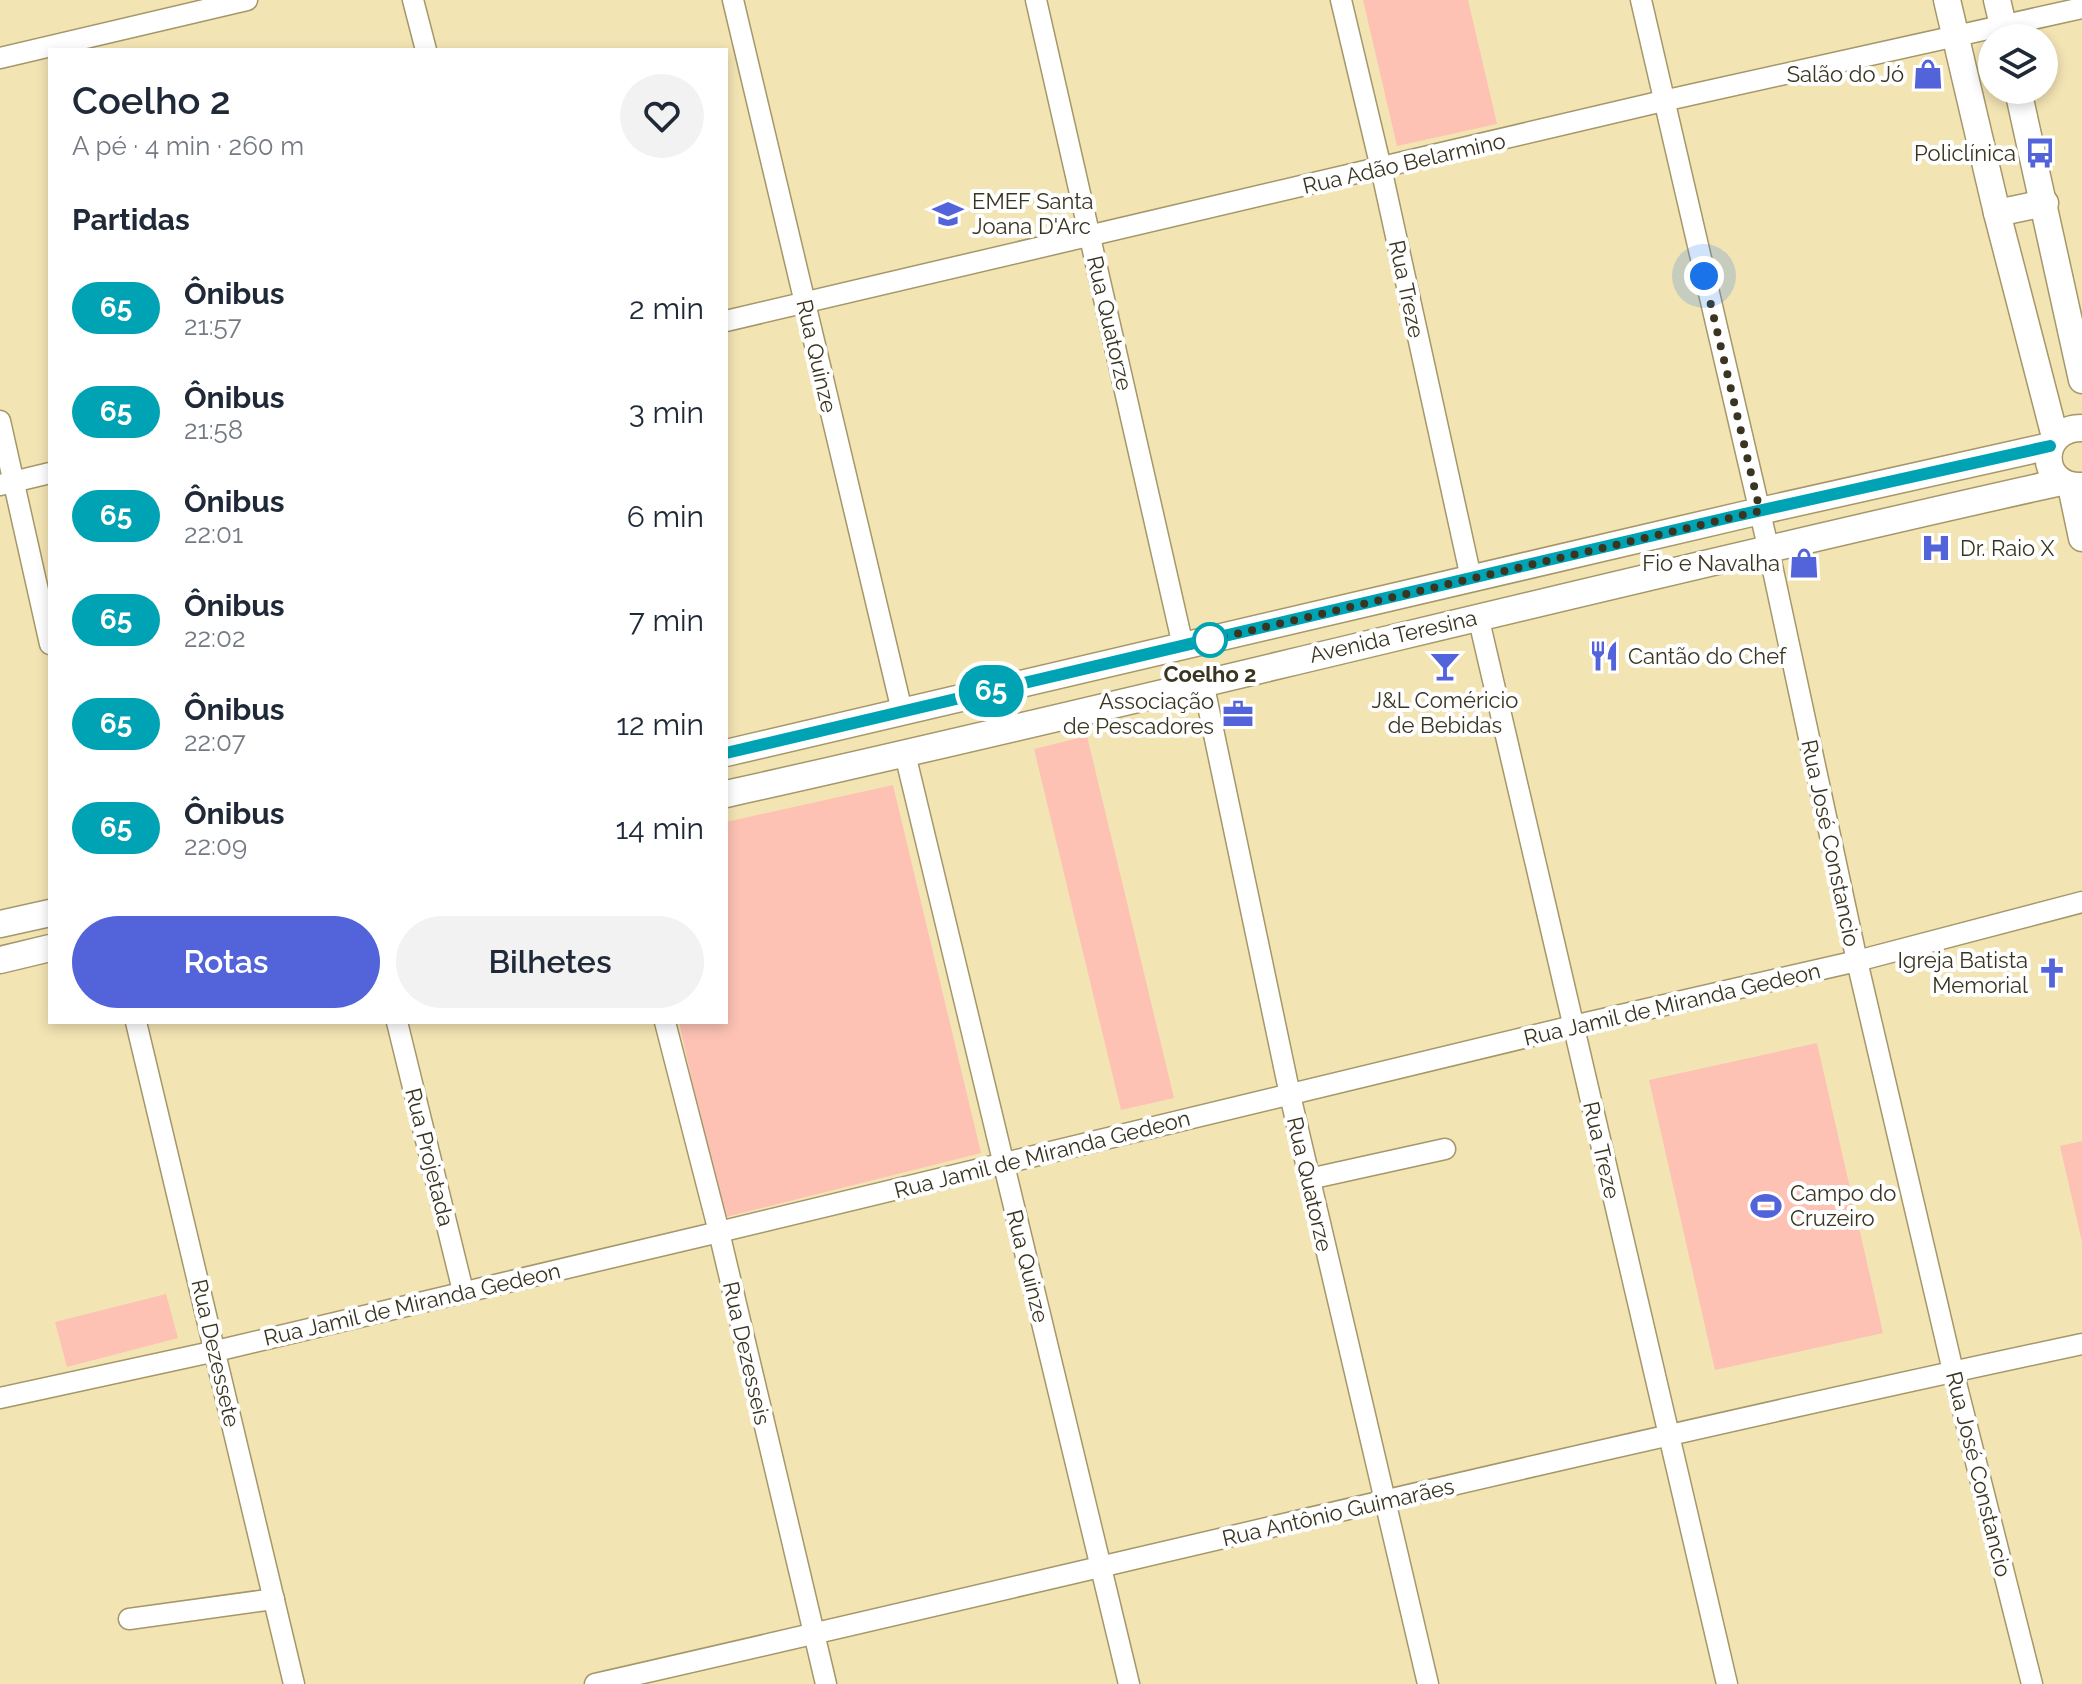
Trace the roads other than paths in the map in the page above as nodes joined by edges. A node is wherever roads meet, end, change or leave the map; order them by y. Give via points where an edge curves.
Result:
1 (247, 0) edge
2 (413, 0) edge
3 (733, 0) edge
4 (1036, 0) edge
5 (1341, 0) edge
6 (1641, 0) edge
7 (1947, 0) edge
8 (1997, 0) edge
9 (185, 7) edge
10 (2082, 8) edge
11 (2003, 24) edge
12 (2031, 24) edge
13 (1978, 35) edge
14 (1956, 38) junction
15 (425, 48) edge
16 (0, 58) edge
17 (1663, 101) junction
18 (2021, 104) edge
19 (1381, 168) junction
20 (2045, 203) junction
21 (1997, 213) junction
22 (1091, 237) junction
23 (805, 302) junction
24 (728, 321) edge
25 (2082, 380) edge
26 (0, 421) edge
27 (2082, 428) edge
28 (2053, 442) junction
29 (48, 473) edge
30 (8, 483) edge
31 (2071, 485) edge
32 (1760, 511) junction
33 (2082, 538) edge
34 (1768, 547) junction
35 (1471, 578) junction
36 (1478, 616) junction
37 (48, 636) edge
38 (1183, 646) junction
39 (1203, 682) junction
40 (1023, 683) junction
41 (902, 711) junction
42 (1033, 724) junction
43 (728, 753) edge
44 (905, 754) junction
45 (728, 794) edge
46 (2082, 902) edge
47 (48, 913) edge
48 (6, 922) edge
49 (48, 948) edge
50 (11, 957) edge
51 (1857, 961) junction
52 (136, 1024) edge
53 (397, 1024) edge
54 (666, 1024) edge
55 (1573, 1026) junction
56 (1290, 1095) junction
57 (1445, 1149) dead end
58 (1003, 1164) junction
59 (1309, 1179) junction
60 (719, 1232) junction
61 (463, 1291) junction
62 (2082, 1344) edge
63 (216, 1351) junction
64 (1953, 1371) junction
65 (0, 1398) edge
66 (1669, 1436) junction
67 (1383, 1500) junction
68 (1103, 1568) junction
69 (274, 1599) junction
70 (129, 1619) dead end
71 (814, 1634) junction
72 (651, 1678) edge
73 (294, 1684) edge
74 (595, 1684) edge
75 (826, 1684) edge
76 (1129, 1684) edge
77 (1428, 1684) edge
78 (1727, 1684) edge
79 (2032, 1684) edge

1 - 9 street
2 - 15 street
3 - 23 street, Rua Quinze
4 - 22 street, Rua Quatorze
5 - 19 street, Rua Treze
6 - 17 street, Rua José Constancio
7 - 14 main road
8 - 11 main road
9 - 16 street
10 - 12 street, Rua Adão Belarmino
13 - 14 street, Rua Adão Belarmino
14 - 17 street, Rua Adão Belarmino
14 - 21 main road
17 - 19 street, Rua Adão Belarmino
17 - 32 street, Rua José Constancio
18 - 20 main road
19 - 22 street, Rua Adão Belarmino
19 - 35 street, Rua Treze
20 - 21 main road
20 - 25 main road
21 - 28 main road
22 - 23 street, Rua Adão Belarmino
22 - 38 street, Rua Quatorze
23 - 24 street, Rua Adão Belarmino
23 - 41 street, Rua Quinze
26 - 30 street
27 - 28 main road, Avenida Teresina via 2063,431
28 - 31 main road via 2049,466
28 - 32 main road, Avenida Teresina
29 - 30 street
30 - 37 street
31 - 33 main road
31 - 34 main road, Avenida Teresina
32 - 34 street, Rua José Constancio
32 - 35 main road, Avenida Teresina
34 - 36 main road, Avenida Teresina
34 - 51 street, Rua José Constancio
35 - 38 main road, Avenida Teresina
36 - 39 main road, Avenida Teresina
36 - 55 street, Rua Treze
38 - 40 main road, Avenida Teresina
39 - 42 main road, Avenida Teresina
39 - 56 street, Rua Quatorze
40 - 41 main road, Avenida Teresina
40 - 42 main road
41 - 43 main road, Avenida Teresina
42 - 44 main road, Avenida Teresina
44 - 45 main road, Avenida Teresina
44 - 58 street, Rua Quinze
46 - 51 street, Rua Jamil de Miranda Gedeon
47 - 48 main road
48 - 50 main road
49 - 50 main road
51 - 55 street, Rua Jamil de Miranda Gedeon
51 - 64 street, Rua José Constancio
52 - 63 street, Rua Dezessete
53 - 61 street, Rua Projetada
54 - 60 street, Rua Dezesseis
55 - 56 street, Rua Jamil de Miranda Gedeon
55 - 66 street, Rua Treze
56 - 58 street, Rua Jamil de Miranda Gedeon
56 - 59 street, Rua Quatorze
57 - 59 street
58 - 60 street, Rua Jamil de Miranda Gedeon
58 - 68 street, Rua Quinze
59 - 67 street, Rua Quatorze
60 - 61 street, Rua Jamil de Miranda Gedeon
60 - 71 street, Rua Dezesseis
61 - 63 street, Rua Jamil de Miranda Gedeon
62 - 64 street, Rua Antônio Guimarães
63 - 65 street, Rua Jamil de Miranda Gedeon
63 - 69 street, Rua Dezessete
64 - 66 street, Rua Antônio Guimarães
64 - 79 street, Rua José Constancio
66 - 67 street, Rua Antônio Guimarães
66 - 78 street, Rua Treze
67 - 68 street, Rua Antônio Guimarães
67 - 77 street, Rua Quatorze
68 - 71 street, Rua Antônio Guimarães
68 - 76 street, Rua Quinze
69 - 70 street
69 - 73 street, Rua Dezessete
71 - 72 street, Rua Antônio Guimarães
71 - 75 street, Rua Dezesseis
72 - 74 street, Rua Antônio Guimarães

